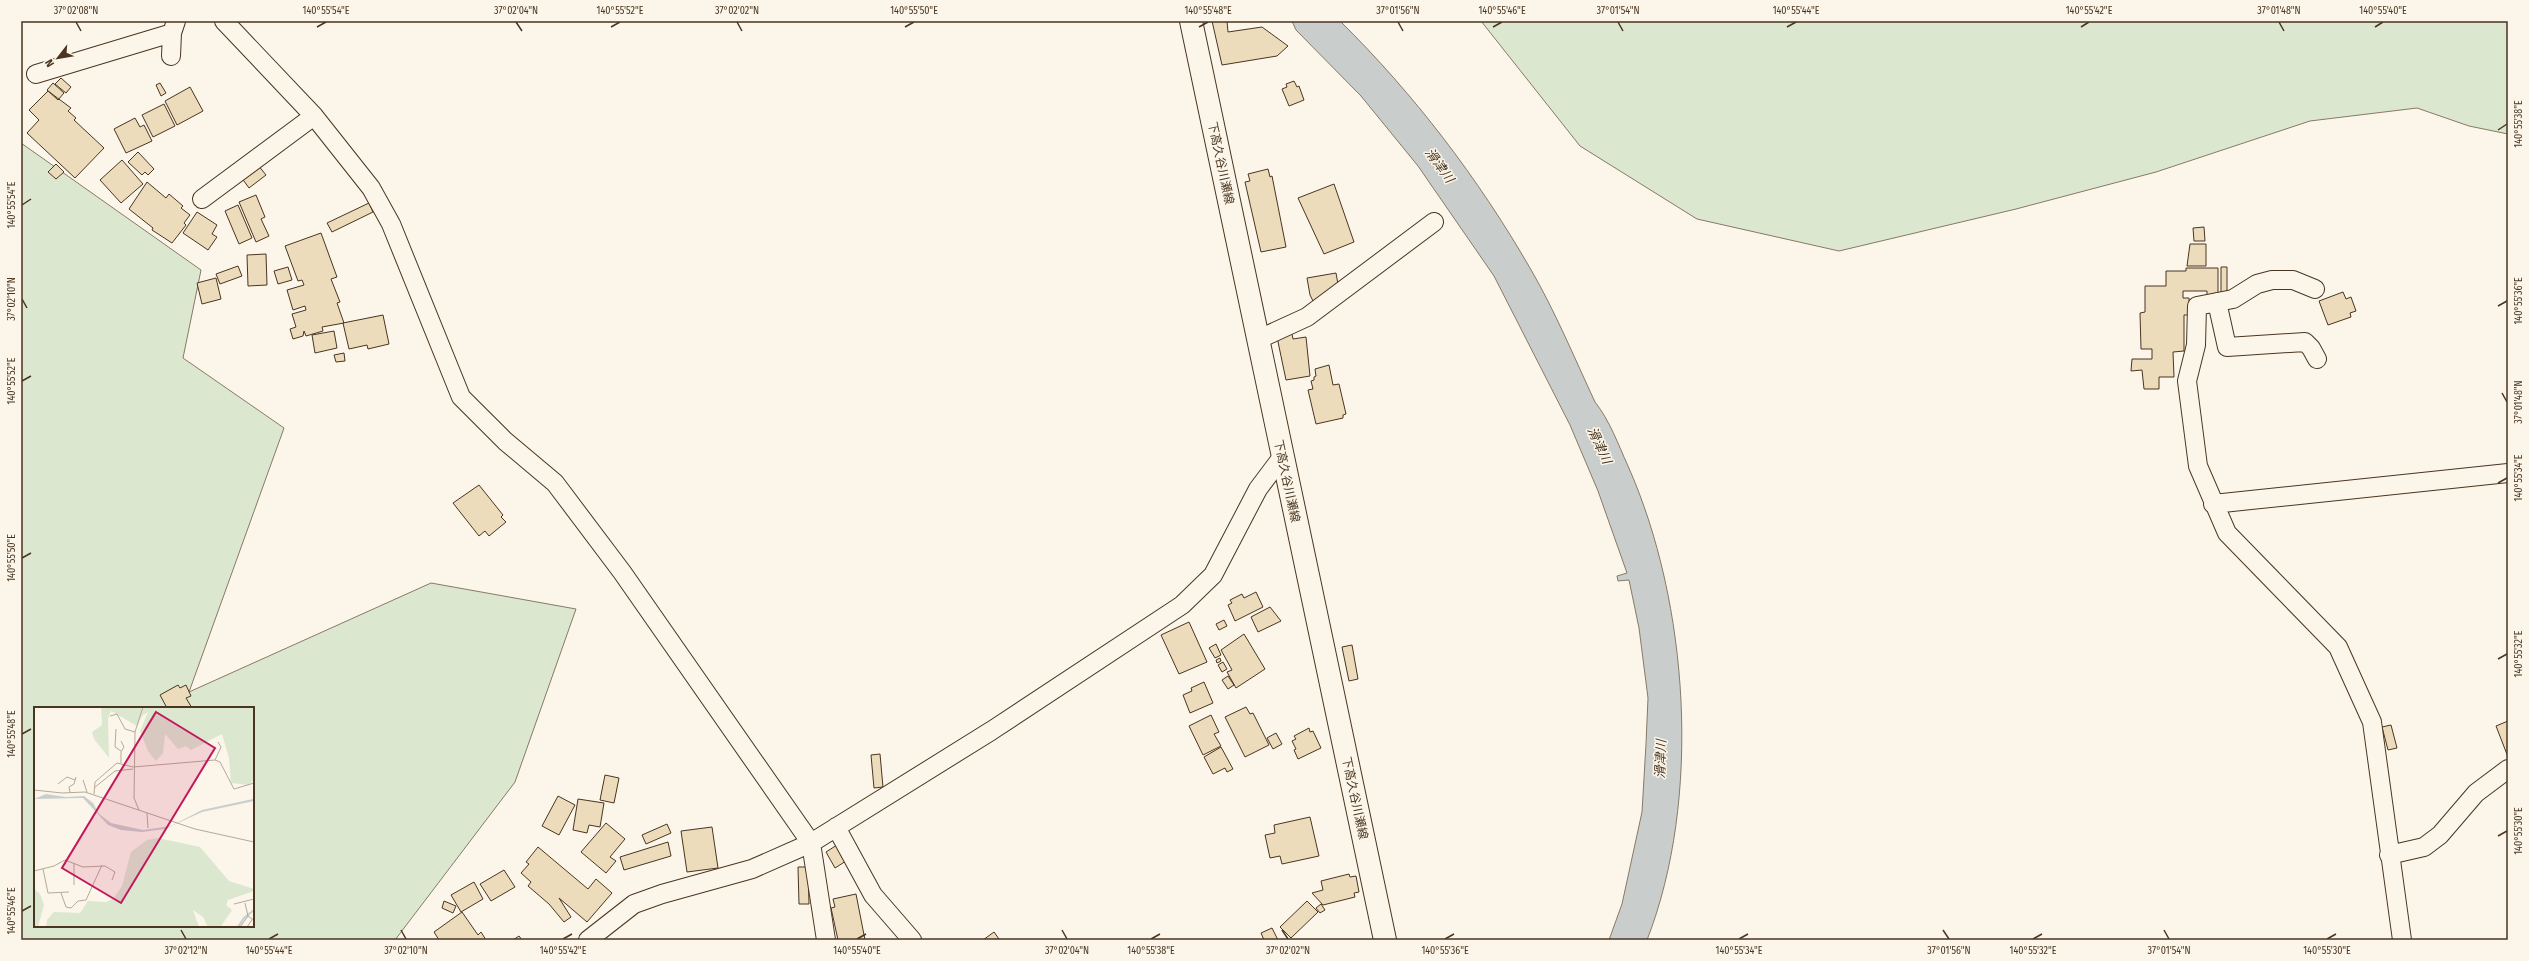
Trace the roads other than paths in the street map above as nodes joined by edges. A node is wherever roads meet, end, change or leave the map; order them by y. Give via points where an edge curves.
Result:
1 (224, 21) edge
2 (1191, 21) edge
3 (174, 27) edge
4 (171, 56) dead end
5 (36, 74) dead end
6 (314, 116) junction
7 (202, 199) dead end
8 (1434, 222) dead end
9 (2315, 289) dead end
10 (2217, 302) junction
11 (1257, 340) junction
12 (2317, 359) dead end
13 (1282, 457) junction
14 (2508, 473) edge
15 (2213, 504) junction
16 (2508, 769) edge
17 (836, 827) junction
18 (811, 843) junction
19 (2389, 855) junction
20 (588, 940) edge
21 (826, 940) edge
22 (912, 940) edge
23 (1385, 940) edge
24 (2402, 940) edge

1 - 6 street
2 - 11 main road, 下高久谷川瀬線
3 - 4 street
3 - 5 street
6 - 7 street
6 - 18 street via 371,188 391,224 461,397 505,441 555,482 622,572
8 - 11 street via 1307,317
9 - 10 street via 2293,280 2272,280 2257,284 2233,299
10 - 12 street via 2227,347 2305,342
10 - 15 street via 2197,306 2196,345 2187,381 2198,466
11 - 13 main road, 下高久谷川瀬線
13 - 17 street via 1258,489 1213,575 1182,605 991,731
13 - 23 main road, 下高久谷川瀬線
14 - 15 street
15 - 19 street via 2227,533 2338,647 2372,722
16 - 19 street via 2476,793 2440,835 2424,847
17 - 18 street
17 - 22 street via 873,895
18 - 20 street via 752,870 634,904
18 - 21 street
19 - 24 street

